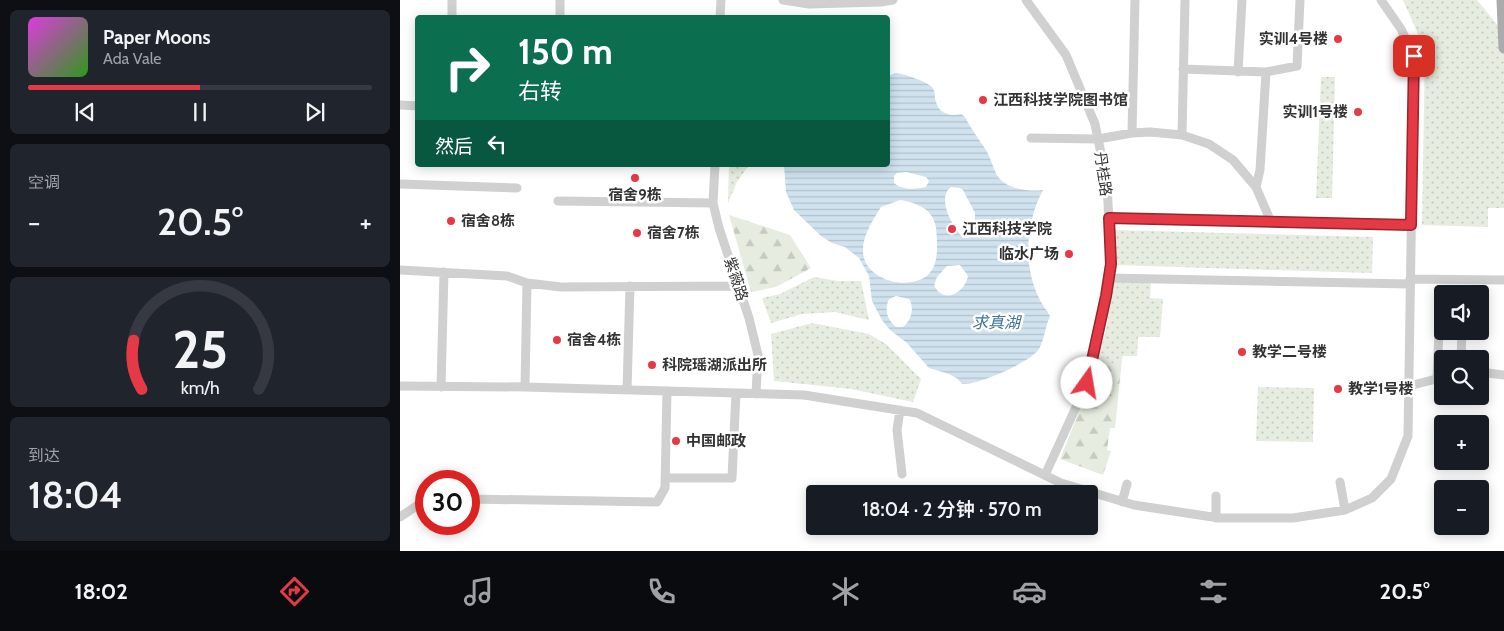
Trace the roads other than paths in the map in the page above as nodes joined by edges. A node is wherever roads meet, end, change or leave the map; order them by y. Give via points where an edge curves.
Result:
1 (452, 0) edge
2 (560, 0) edge
3 (721, 0) edge
4 (783, 0) edge
5 (892, 0) edge
6 (1026, 0) edge
7 (1135, 0) edge
8 (1185, 0) edge
9 (1242, 0) edge
10 (1300, 0) edge
11 (1380, 0) edge
12 (1502, 0) edge
13 (833, 2) edge
14 (452, 15) edge
15 (560, 15) edge
16 (720, 15) edge
17 (1504, 48) edge
18 (1183, 69) junction
19 (1238, 72) junction
20 (1266, 72) junction
21 (400, 105) edge
22 (415, 106) edge
23 (1132, 133) junction
24 (1182, 135) junction
25 (1031, 138) dead end
26 (1098, 139) junction
27 (714, 167) edge
28 (400, 184) edge
29 (1256, 187) junction
30 (517, 188) dead end
31 (558, 201) dead end
32 (713, 203) junction
33 (1109, 218) junction
34 (1271, 222) junction
35 (1411, 225) junction
36 (400, 270) edge
37 (444, 272) junction
38 (1109, 278) junction
39 (1504, 280) edge
40 (1410, 281) junction
41 (527, 283) junction
42 (630, 286) junction
43 (739, 286) junction
44 (1489, 373) edge
45 (1504, 375) edge
46 (1434, 380) edge
47 (400, 386) edge
48 (1409, 386) junction
49 (441, 387) junction
50 (525, 387) junction
51 (627, 390) junction
52 (667, 391) junction
53 (736, 393) junction
54 (756, 394) junction
55 (900, 410) junction
56 (902, 474) dead end
57 (1045, 475) junction
58 (665, 478) junction
59 (1340, 482) dead end
60 (1127, 484) dead end
61 (1216, 496) dead end
62 (480, 499) edge
63 (1122, 502) junction
64 (415, 508) edge
65 (1345, 510) junction
66 (400, 517) edge
67 (1216, 518) junction

1 - 14 street
2 - 15 street
3 - 16 street
4 - 13 street via 809,4
5 - 13 street
6 - 26 street, 丹桂路 via 1066,55 1095,124
7 - 23 street
8 - 18 street
9 - 19 street
10 - 20 street via 1297,66
11 - 35 street via 1401,29 1414,56
12 - 17 main road
18 - 19 street
18 - 24 street
19 - 20 street
20 - 29 street via 1260,170
21 - 22 street
23 - 24 street
23 - 26 street
24 - 29 street via 1209,144 1233,160
25 - 26 street
26 - 33 street, 丹桂路 via 1107,183
27 - 32 street, 紫薇路
28 - 30 street
29 - 34 street
31 - 32 street
32 - 43 street, 紫薇路
33 - 34 street
33 - 38 street, 丹桂路
34 - 35 street
35 - 40 street
36 - 37 street
37 - 41 street via 507,276
37 - 49 street
38 - 40 street
38 - 57 street, 丹桂路 via 1087,383
39 - 40 street
40 - 48 street
41 - 42 street via 561,287
41 - 50 street
42 - 43 street
42 - 51 street
43 - 54 street, 紫薇路 via 758,355
44 - 45 street
46 - 48 street
47 - 49 street
48 - 65 street via 1408,436 1391,479 1372,498
49 - 50 street
50 - 51 street
51 - 52 street
52 - 53 street
52 - 58 street
53 - 54 street
53 - 58 street via 732,478
54 - 55 street via 804,395
55 - 56 street via 897,430
55 - 57 street via 917,413
57 - 63 street
58 - 62 street via 665,488 657,502
59 - 65 street
60 - 63 street
61 - 67 street
63 - 67 street
64 - 66 street
65 - 67 street via 1293,518

